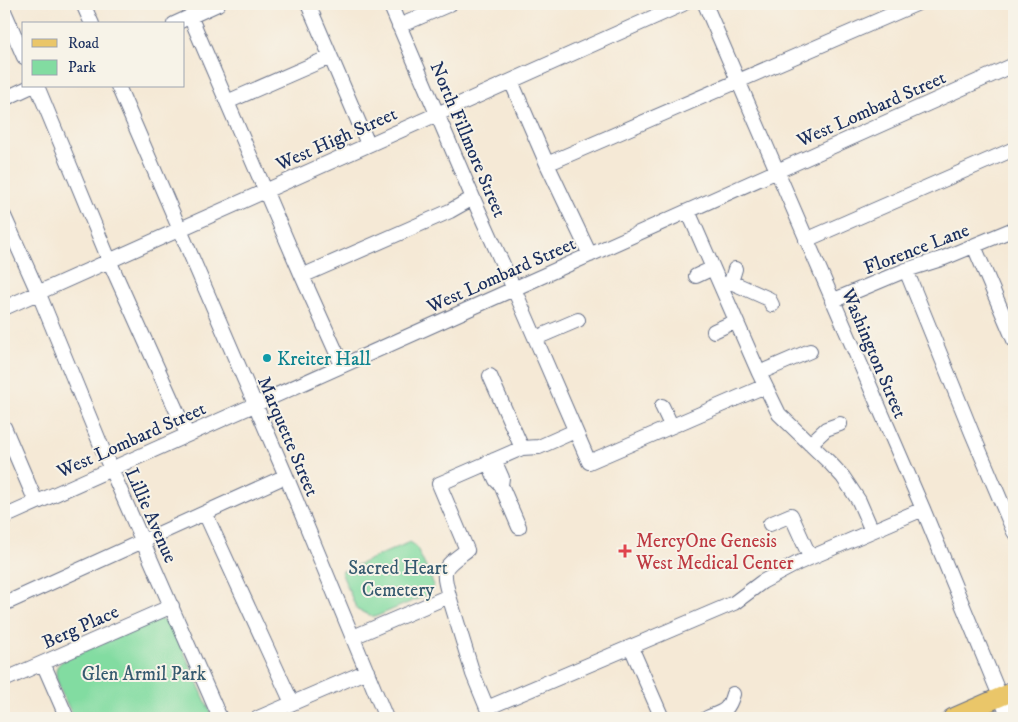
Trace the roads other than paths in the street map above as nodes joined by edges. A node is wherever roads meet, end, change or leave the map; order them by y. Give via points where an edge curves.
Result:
1 (83, 4) edge
2 (218, 4) edge
3 (308, 4) edge
4 (390, 4) edge
5 (450, 4) edge
6 (683, 4) edge
7 (706, 4) edge
8 (916, 4) edge
9 (4, 11) edge
10 (190, 16) junction
11 (91, 22) edge
12 (178, 22) edge
13 (399, 26) junction
14 (22, 52) edge
15 (330, 57) junction
16 (1014, 64) edge
17 (512, 81) junction
18 (739, 81) junction
19 (28, 88) edge
20 (38, 88) edge
21 (119, 88) edge
22 (4, 99) edge
23 (227, 102) junction
24 (437, 114) junction
25 (368, 144) junction
26 (1014, 149) edge
27 (547, 164) junction
28 (777, 170) junction
29 (265, 190) junction
30 (473, 198) junction
31 (688, 210) junction
32 (4, 216) edge
33 (179, 229) junction
34 (1014, 229) edge
35 (806, 240) junction
36 (974, 246) junction
37 (590, 255) junction
38 (110, 260) junction
39 (713, 268) junction
40 (906, 270) junction
41 (302, 276) junction
42 (696, 276) dead end
43 (729, 279) junction
44 (514, 289) junction
45 (38, 293) junction
46 (832, 302) junction
47 (772, 305) dead end
48 (4, 308) edge
49 (578, 320) dead end
50 (736, 321) junction
51 (714, 331) dead end
52 (536, 338) junction
53 (1014, 340) edge
54 (810, 351) dead end
55 (342, 365) junction
56 (490, 376) dead end
57 (762, 380) junction
58 (256, 404) junction
59 (662, 406) dead end
60 (840, 424) dead end
61 (671, 425) junction
62 (4, 427) edge
63 (575, 431) junction
64 (187, 434) junction
65 (810, 444) junction
66 (522, 448) junction
67 (491, 461) junction
68 (111, 468) junction
69 (286, 476) junction
70 (36, 502) junction
71 (922, 509) junction
72 (205, 513) junction
73 (4, 517) edge
74 (770, 524) dead end
75 (519, 527) dead end
76 (872, 531) junction
77 (1014, 532) edge
78 (142, 540) junction
79 (810, 558) junction
80 (449, 596) junction
81 (4, 604) edge
82 (172, 606) junction
83 (353, 637) junction
84 (631, 647) junction
85 (44, 663) junction
86 (366, 671) junction
87 (4, 680) edge
88 (733, 694) dead end
89 (1007, 694) edge
90 (292, 703) junction
91 (67, 718) edge
92 (220, 718) edge
93 (258, 718) edge
94 (386, 718) edge
95 (662, 718) edge
96 (707, 718) edge
97 (952, 718) edge
98 (1009, 718) edge

1 - 11 street
2 - 10 street
3 - 15 street
4 - 13 street, North Fillmore Street
5 - 13 street
6 - 17 street, West High Street
7 - 18 street, Washington Street
8 - 18 street
9 - 14 street
10 - 12 street
10 - 23 street
13 - 24 street, North Fillmore Street
15 - 23 street
15 - 25 street
16 - 28 street, West Lombard Street
17 - 24 street, West High Street
17 - 27 street
18 - 27 street
18 - 28 street, Washington Street
19 - 22 street
20 - 38 street
21 - 33 street, Marquette Street
23 - 29 street
24 - 25 street, West High Street
24 - 30 street, North Fillmore Street
25 - 29 street, West High Street
26 - 35 street
27 - 37 street
28 - 31 street, West Lombard Street
28 - 35 street, Washington Street
29 - 33 street, West High Street
29 - 41 street
30 - 41 street
30 - 44 street, North Fillmore Street
31 - 37 street, West Lombard Street
31 - 39 street
32 - 45 street, Lillie Avenue
33 - 38 street, West High Street
33 - 58 street, Marquette Street
34 - 36 street, Florence Lane
35 - 46 street, Washington Street
36 - 40 street, Florence Lane
36 - 53 street
37 - 44 street, West Lombard Street
38 - 45 street, West High Street
38 - 64 street
39 - 42 street
39 - 43 street
40 - 46 street, Florence Lane
40 - 77 street
41 - 55 street
43 - 47 street via 769,299
43 - 50 street
44 - 52 street, North Fillmore Street
44 - 55 street, West Lombard Street
45 - 48 street, West High Street
45 - 68 street, Lillie Avenue
46 - 71 street, Washington Street
49 - 52 street
50 - 51 street
50 - 57 street
52 - 63 street, North Fillmore Street
54 - 57 street
55 - 58 street, West Lombard Street
56 - 66 street
57 - 61 street
57 - 65 street via 779,414
58 - 64 street, West Lombard Street
58 - 69 street, Marquette Street
59 - 61 street
60 - 65 street via 826,429
61 - 63 street, North Fillmore Street via 589,462
62 - 70 street
63 - 66 street via 539,447
64 - 68 street, West Lombard Street
65 - 76 street via 852,490
66 - 67 street
67 - 75 street via 496,480
67 - 80 street via 439,484 467,550 444,571
68 - 70 street, West Lombard Street
68 - 78 street, Lillie Avenue
69 - 72 street
69 - 83 street, Marquette Street
70 - 73 street, West Lombard Street
71 - 76 street
71 - 89 street, Washington Street
72 - 78 street
72 - 90 street
74 - 79 street via 791,515
76 - 79 street
78 - 81 street
78 - 82 street, Lillie Avenue
79 - 84 street via 774,575 734,603
80 - 83 street
80 - 84 street via 487,708
82 - 85 street, Berg Place
82 - 92 street, Lillie Avenue
83 - 86 street, Marquette Street
84 - 95 street
85 - 87 street, Berg Place
85 - 91 street
86 - 90 street
86 - 94 street, Marquette Street
88 - 96 street via 724,711
89 - 97 main road
89 - 98 street, Washington Street
90 - 93 street

